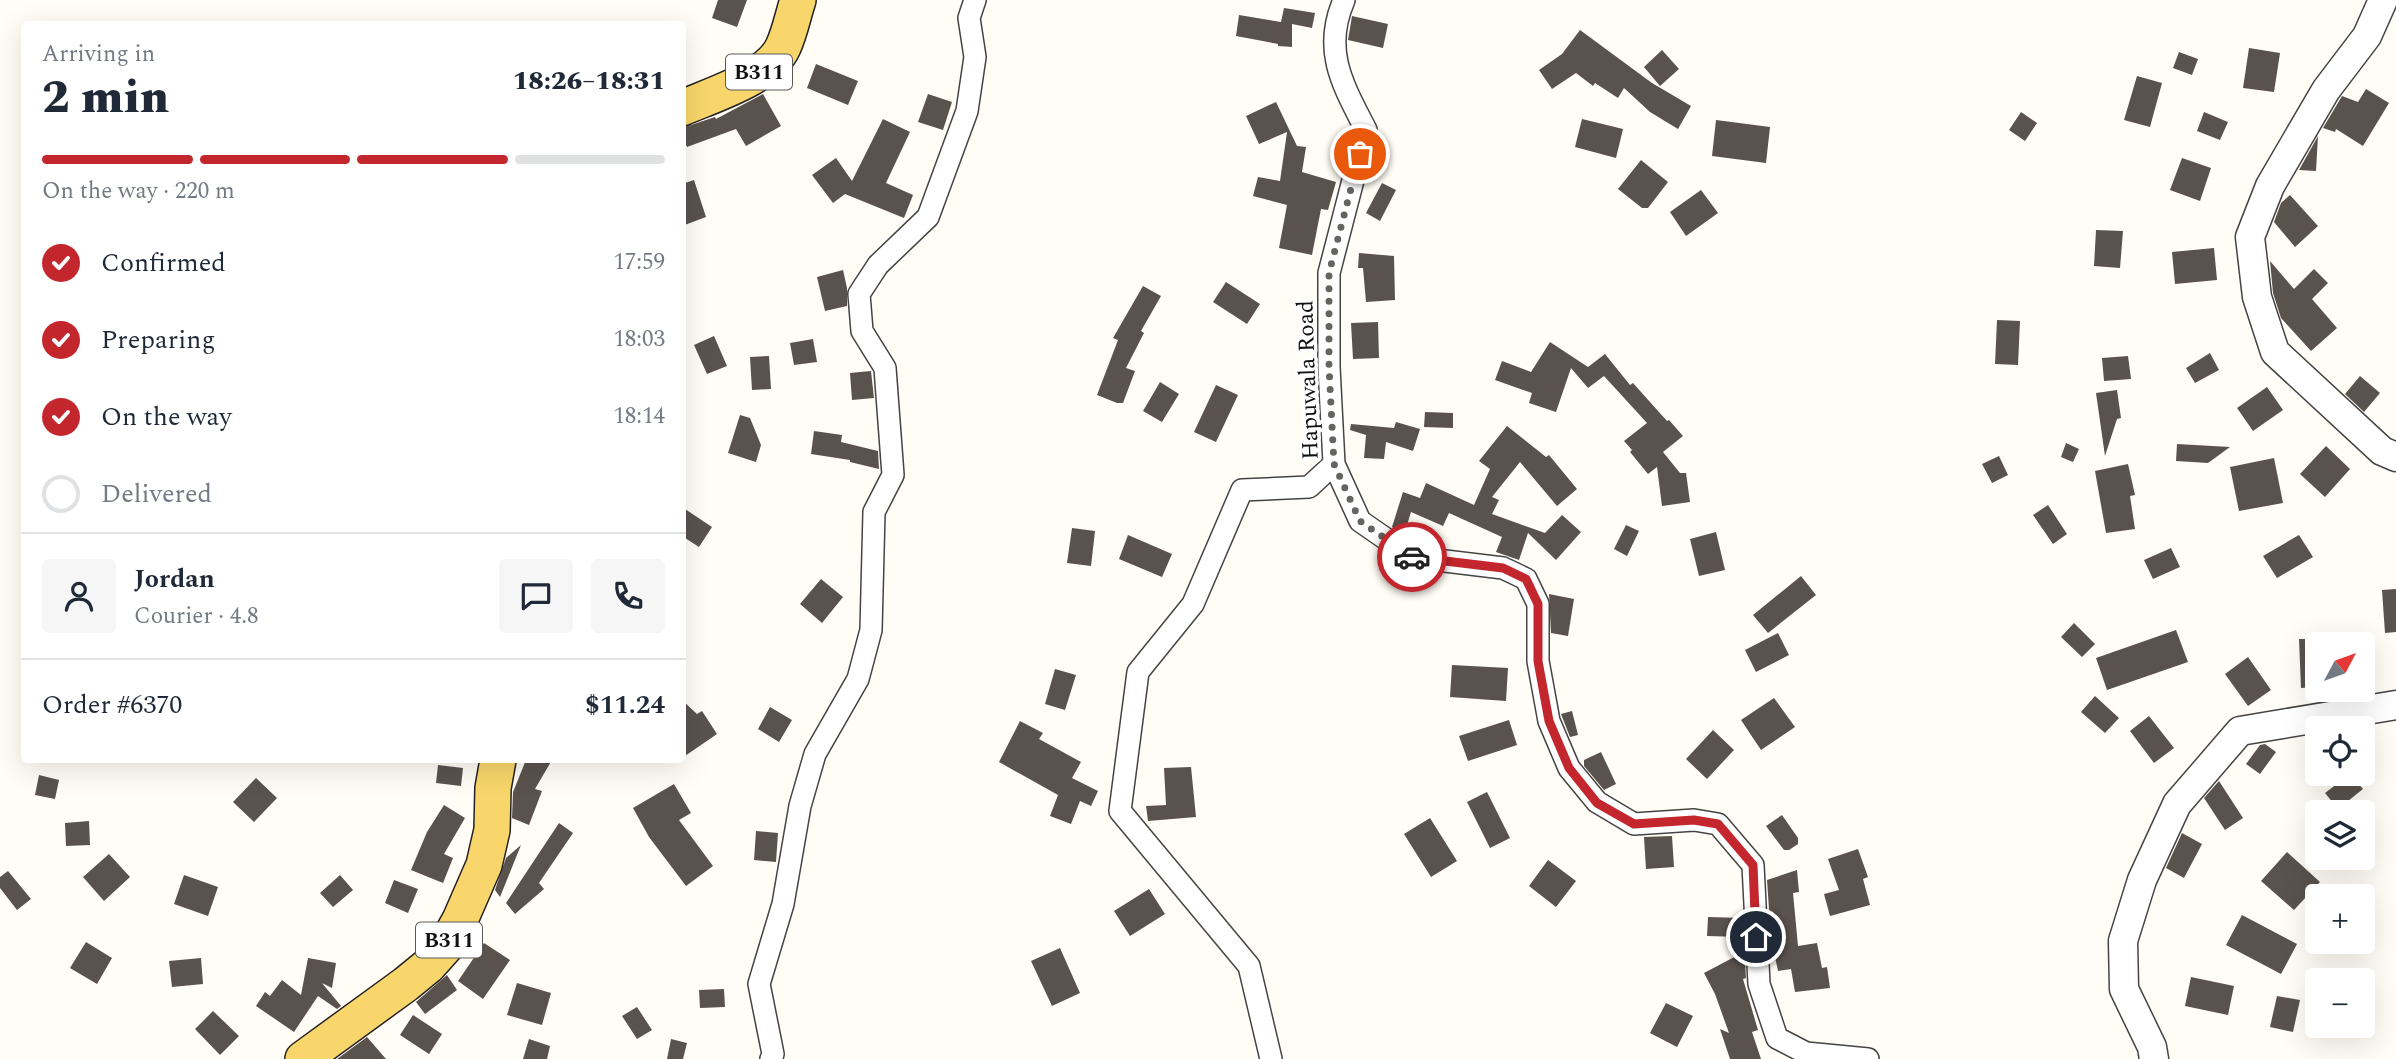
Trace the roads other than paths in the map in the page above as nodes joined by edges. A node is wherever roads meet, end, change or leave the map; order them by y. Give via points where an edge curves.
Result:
1 (798, 0) edge
2 (975, 0) edge
3 (1344, 0) edge
4 (2383, 0) edge
5 (686, 106) edge
6 (2396, 457) edge
7 (1334, 464) junction
8 (2396, 705) edge
9 (497, 763) edge
10 (303, 1059) edge
11 (771, 1059) edge
12 (1271, 1059) edge
13 (1868, 1059) edge
14 (2154, 1059) edge

1 - 5 main road, B311 via 783,49 769,65 751,78
2 - 11 street via 969,19 975,57 967,111 928,217 878,265 859,294 862,331 885,368 893,475 874,512 871,630 858,679 815,754 800,806 783,904 759,984
3 - 7 street, Hapuwala Road via 1333,53 1344,88 1366,130 1329,273
4 - 6 street via 2367,36 2326,90 2270,186 2250,236 2257,297 2275,352 2382,451
7 - 12 street via 1309,487 1241,490 1194,604 1138,672 1120,811 1249,966
7 - 13 street, Hapuwala Road via 1360,521 1412,557 1503,568 1526,579 1538,604 1538,661 1549,721 1569,768 1597,803 1634,824 1694,820 1718,824 1753,865 1759,984 1777,1038 1806,1053
8 - 14 street via 2240,732 2177,804 2142,880 2123,941 2124,989
9 - 10 main road, B311 via 484,865 445,947 406,984

